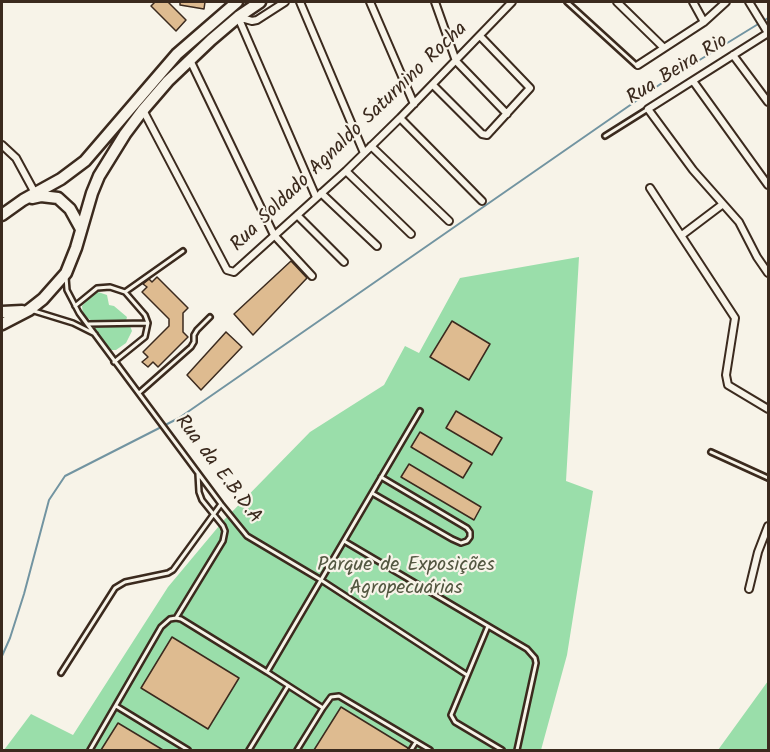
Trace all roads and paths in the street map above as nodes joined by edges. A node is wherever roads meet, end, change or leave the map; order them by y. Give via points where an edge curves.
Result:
1 (260, 2) edge
2 (285, 2) edge
3 (300, 2) edge
4 (370, 2) edge
5 (435, 2) edge
6 (512, 2) edge
7 (567, 2) edge
8 (617, 2) edge
9 (693, 2) edge
10 (726, 2) edge
11 (749, 2) edge
12 (233, 3) edge
13 (505, 5) edge
14 (238, 17) junction
15 (704, 22) junction
16 (767, 31) edge
17 (480, 36) junction
18 (663, 47) junction
19 (734, 55) junction
20 (190, 60) junction
21 (456, 61) junction
22 (638, 65) joint
23 (693, 81) junction
24 (433, 85) junction
25 (768, 102) edge
26 (414, 104) junction
27 (648, 109) junction
28 (143, 110) junction
29 (507, 114) junction
30 (400, 118) junction
31 (605, 136) dead end
32 (2, 146) edge
33 (371, 146) junction
34 (364, 153) junction
35 (345, 171) junction
36 (768, 185) edge
37 (650, 188) dead end
38 (35, 193) junction
39 (319, 195) junction
40 (23, 200) junction
41 (482, 201) dead end
42 (723, 204) junction
43 (2, 215) edge
44 (297, 215) junction
45 (448, 221) dead end
46 (81, 229) junction
47 (411, 234) dead end
48 (274, 235) junction
49 (682, 235) junction
50 (377, 246) dead end
51 (183, 251) dead end
52 (344, 262) dead end
53 (66, 273) junction
54 (768, 273) edge
55 (312, 276) dead end
56 (125, 292) junction
57 (75, 306) junction
58 (29, 310) junction
59 (2, 312) edge
60 (210, 317) dead end
61 (148, 323) junction
62 (2, 324) edge
63 (88, 324) junction
64 (96, 335) junction
65 (114, 362) junction
66 (139, 393) junction
67 (768, 409) edge
68 (420, 411) dead end
69 (711, 452) dead end
70 (198, 473) junction
71 (381, 477) junction
72 (768, 478) edge
73 (372, 493) junction
74 (220, 504) junction
75 (212, 515) junction
76 (768, 526) edge
77 (344, 541) junction
78 (321, 580) junction
79 (749, 589) dead end
80 (176, 618) junction
81 (488, 626) junction
82 (267, 672) junction
83 (61, 673) dead end
84 (467, 675) junction
85 (288, 687) junction
86 (116, 706) junction
87 (323, 708) junction
88 (416, 741) junction
89 (90, 750) edge
90 (188, 750) edge
91 (249, 750) edge
92 (297, 750) edge
93 (411, 750) edge
94 (430, 750) edge
95 (502, 750) edge
96 (517, 750) edge

1 - 14 main road
2 - 14 street via 257,20
3 - 34 street
4 - 26 street
5 - 21 street
6 - 13 street, Rua Soldado Agnaldo Saturnino Rocha
7 - 22 lane
8 - 18 street
9 - 15 street
10 - 15 street
11 - 16 street
12 - 38 main road via 177,54 84,161
13 - 17 street, Rua Soldado Agnaldo Saturnino Rocha
14 - 20 main road
14 - 39 street
15 - 18 street
16 - 19 street, Rua Beira Rio
17 - 21 street, Rua Soldado Agnaldo Saturnino Rocha
17 - 29 street via 529,85 530,90
18 - 22 street
19 - 23 street, Rua Beira Rio
19 - 25 street
20 - 28 main road
20 - 48 street
21 - 24 street, Rua Soldado Agnaldo Saturnino Rocha
21 - 29 street
23 - 27 street, Rua Beira Rio
23 - 36 street
24 - 26 street, Rua Soldado Agnaldo Saturnino Rocha
24 - 29 street via 482,134 487,135
26 - 30 street, Rua Soldado Agnaldo Saturnino Rocha
27 - 31 lane, Rua Beira Rio
27 - 42 street
28 - 46 main road via 105,165
28 - 48 street, Rua Soldado Agnaldo Saturnino Rocha via 227,270 234,272
30 - 33 street, Rua Soldado Agnaldo Saturnino Rocha
30 - 41 street
32 - 38 street via 16,158
33 - 34 street, Rua Soldado Agnaldo Saturnino Rocha
33 - 45 street
34 - 35 street, Rua Soldado Agnaldo Saturnino Rocha
35 - 39 street, Rua Soldado Agnaldo Saturnino Rocha
35 - 47 street
37 - 49 street
38 - 40 main road
39 - 44 street, Rua Soldado Agnaldo Saturnino Rocha
39 - 50 street
40 - 43 main road
40 - 46 main road via 58,198 70,209
42 - 49 street
42 - 54 street
44 - 48 street, Rua Soldado Agnaldo Saturnino Rocha
44 - 52 street
46 - 53 main road
48 - 55 street
49 - 67 street via 735,318 726,375 728,385
51 - 56 lane
53 - 57 lane, Rua da E.B.D.A via 67,290
53 - 58 main road
56 - 57 lane via 97,288
56 - 61 lane
57 - 63 lane, Rua da E.B.D.A
58 - 59 main road
58 - 62 main road
58 - 64 lane via 55,316
60 - 66 lane via 197,330 191,347
61 - 63 lane
61 - 65 lane via 145,337
63 - 64 lane, Rua da E.B.D.A
64 - 65 lane, Rua da E.B.D.A
65 - 66 lane, Rua da E.B.D.A
66 - 70 lane, Rua da E.B.D.A
68 - 71 lane
69 - 72 lane
70 - 74 lane, Rua da E.B.D.A
70 - 75 lane via 199,492
71 - 73 lane
71 - 73 lane via 467,528 470,537 461,543 452,539
73 - 77 lane
74 - 75 lane
74 - 78 lane, Rua da E.B.D.A via 252,540
75 - 80 lane via 223,526 223,541
75 - 83 lane via 173,570 115,588
76 - 79 street
77 - 78 lane
77 - 81 lane
78 - 82 lane
78 - 84 lane, Rua da E.B.D.A
80 - 82 lane
80 - 86 lane via 161,627
81 - 84 lane
81 - 96 lane via 535,658
82 - 85 lane
84 - 95 lane via 452,719
85 - 87 lane
85 - 91 lane
86 - 89 lane
86 - 90 lane
87 - 88 lane via 332,697 339,696
87 - 92 lane
88 - 93 lane
88 - 94 lane

